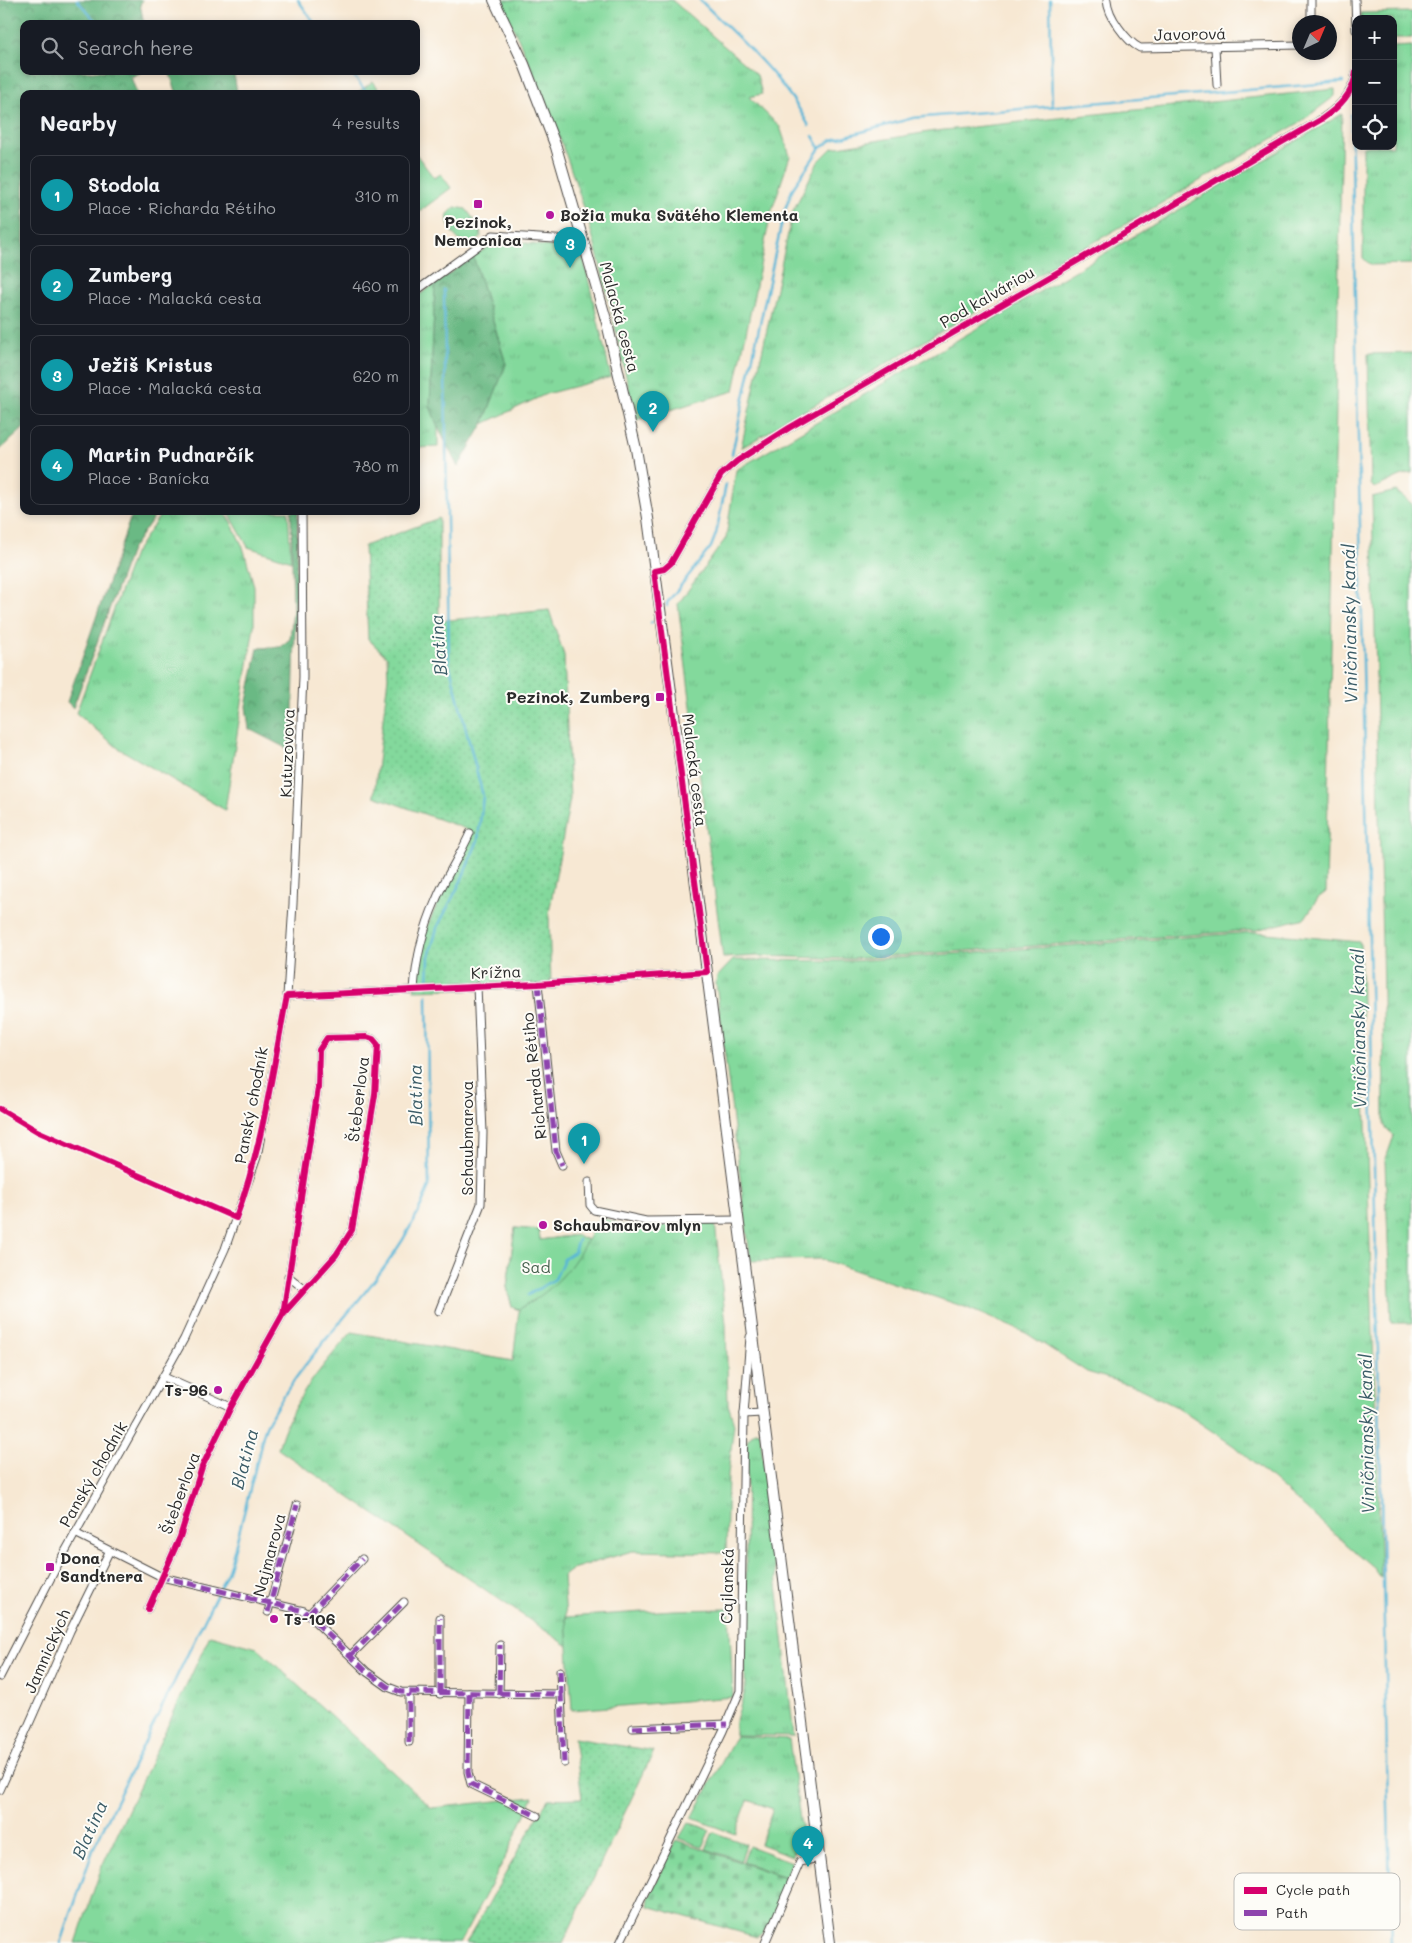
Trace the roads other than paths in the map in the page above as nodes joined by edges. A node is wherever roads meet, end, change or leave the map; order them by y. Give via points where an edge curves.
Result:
1 (494, 0) edge
2 (1107, 0) edge
3 (1311, 0) edge
4 (1355, 0) edge
5 (1311, 15) edge
6 (1356, 15) edge
7 (1292, 45) edge
8 (1215, 47) junction
9 (1217, 85) dead end
10 (1352, 86) edge
11 (584, 240) junction
12 (420, 288) edge
13 (302, 515) edge
14 (654, 571) junction
15 (470, 834) dead end
16 (707, 972) junction
17 (538, 984) junction
18 (477, 986) junction
19 (415, 990) junction
20 (287, 996) junction
21 (562, 1165) dead end
22 (588, 1182) dead end
23 (738, 1220) junction
24 (288, 1276) junction
25 (304, 1289) junction
26 (439, 1311) dead end
27 (283, 1314) junction
28 (751, 1329) junction
29 (164, 1377) junction
30 (231, 1407) junction
31 (762, 1412) junction
32 (744, 1414) junction
33 (297, 1505) dead end
34 (75, 1533) junction
35 (110, 1552) junction
36 (362, 1559) dead end
37 (162, 1577) junction
38 (404, 1602) dead end
39 (270, 1603) junction
40 (148, 1609) dead end
41 (268, 1612) dead end
42 (309, 1614) junction
43 (440, 1618) dead end
44 (500, 1645) dead end
45 (351, 1655) junction
46 (560, 1671) dead end
47 (0, 1677) edge
48 (409, 1694) junction
49 (440, 1694) junction
50 (469, 1694) junction
51 (499, 1694) junction
52 (561, 1694) junction
53 (727, 1724) junction
54 (633, 1728) dead end
55 (409, 1742) dead end
56 (564, 1763) dead end
57 (0, 1790) edge
58 (537, 1816) dead end
59 (819, 1858) junction
60 (620, 1943) edge
61 (765, 1943) edge
62 (830, 1943) edge

1 - 11 main road, Malacká cesta via 549,126
2 - 8 street, Javorová via 1108,8 1132,44 1140,48
3 - 5 street
4 - 6 street
7 - 8 street, Javorová
8 - 9 street
10 - 14 street, Pod kalváriou via 1343,102 1315,123 736,461 715,482 671,563
11 - 12 street via 493,236
11 - 14 main road, Malacká cesta via 619,369 635,444
13 - 20 street, Kutuzovova via 300,789
14 - 16 main road, Malacká cesta
15 - 19 street via 436,898 416,964
16 - 17 street, Krížna
16 - 23 main road, Malacká cesta
17 - 18 street, Krížna
17 - 21 street, Richarda Rétiho via 556,1151
18 - 19 street, Krížna
18 - 26 street, Schaubmarova via 483,1133 481,1204
19 - 20 street, Krížna
20 - 29 street, Panský chodník via 264,1126 247,1189 226,1249
22 - 23 street via 590,1205 594,1210 646,1221
23 - 28 main road
24 - 25 street
24 - 25 street, Šteberlova via 318,1088 319,1050 327,1038 373,1039 378,1045 375,1095 352,1230 336,1255
24 - 27 street, Šteberlova
25 - 27 street, Šteberlova
27 - 30 street, Šteberlova
28 - 31 main road
28 - 32 street, Cajlanská
29 - 30 street
29 - 34 street, Panský chodník
30 - 37 street, Šteberlova via 202,1467 180,1537
31 - 32 street
31 - 59 main road
32 - 53 street, Cajlanská via 740,1691
33 - 39 street, Najmarova
34 - 35 street
34 - 47 street, Panský chodník
35 - 37 street
35 - 57 street, Jamnických via 70,1631
36 - 42 street
37 - 39 street
37 - 40 street, Šteberlova
38 - 45 street
39 - 41 street, Najmarova
39 - 42 street
42 - 45 street
43 - 49 street
44 - 51 street
45 - 48 street via 376,1680
46 - 52 street
48 - 49 street
48 - 55 street
49 - 50 street
50 - 51 street
50 - 58 street via 468,1772 471,1784
51 - 52 street
52 - 56 street
53 - 54 street
53 - 60 street, Cajlanská
59 - 61 street via 800,1862
59 - 62 main road

